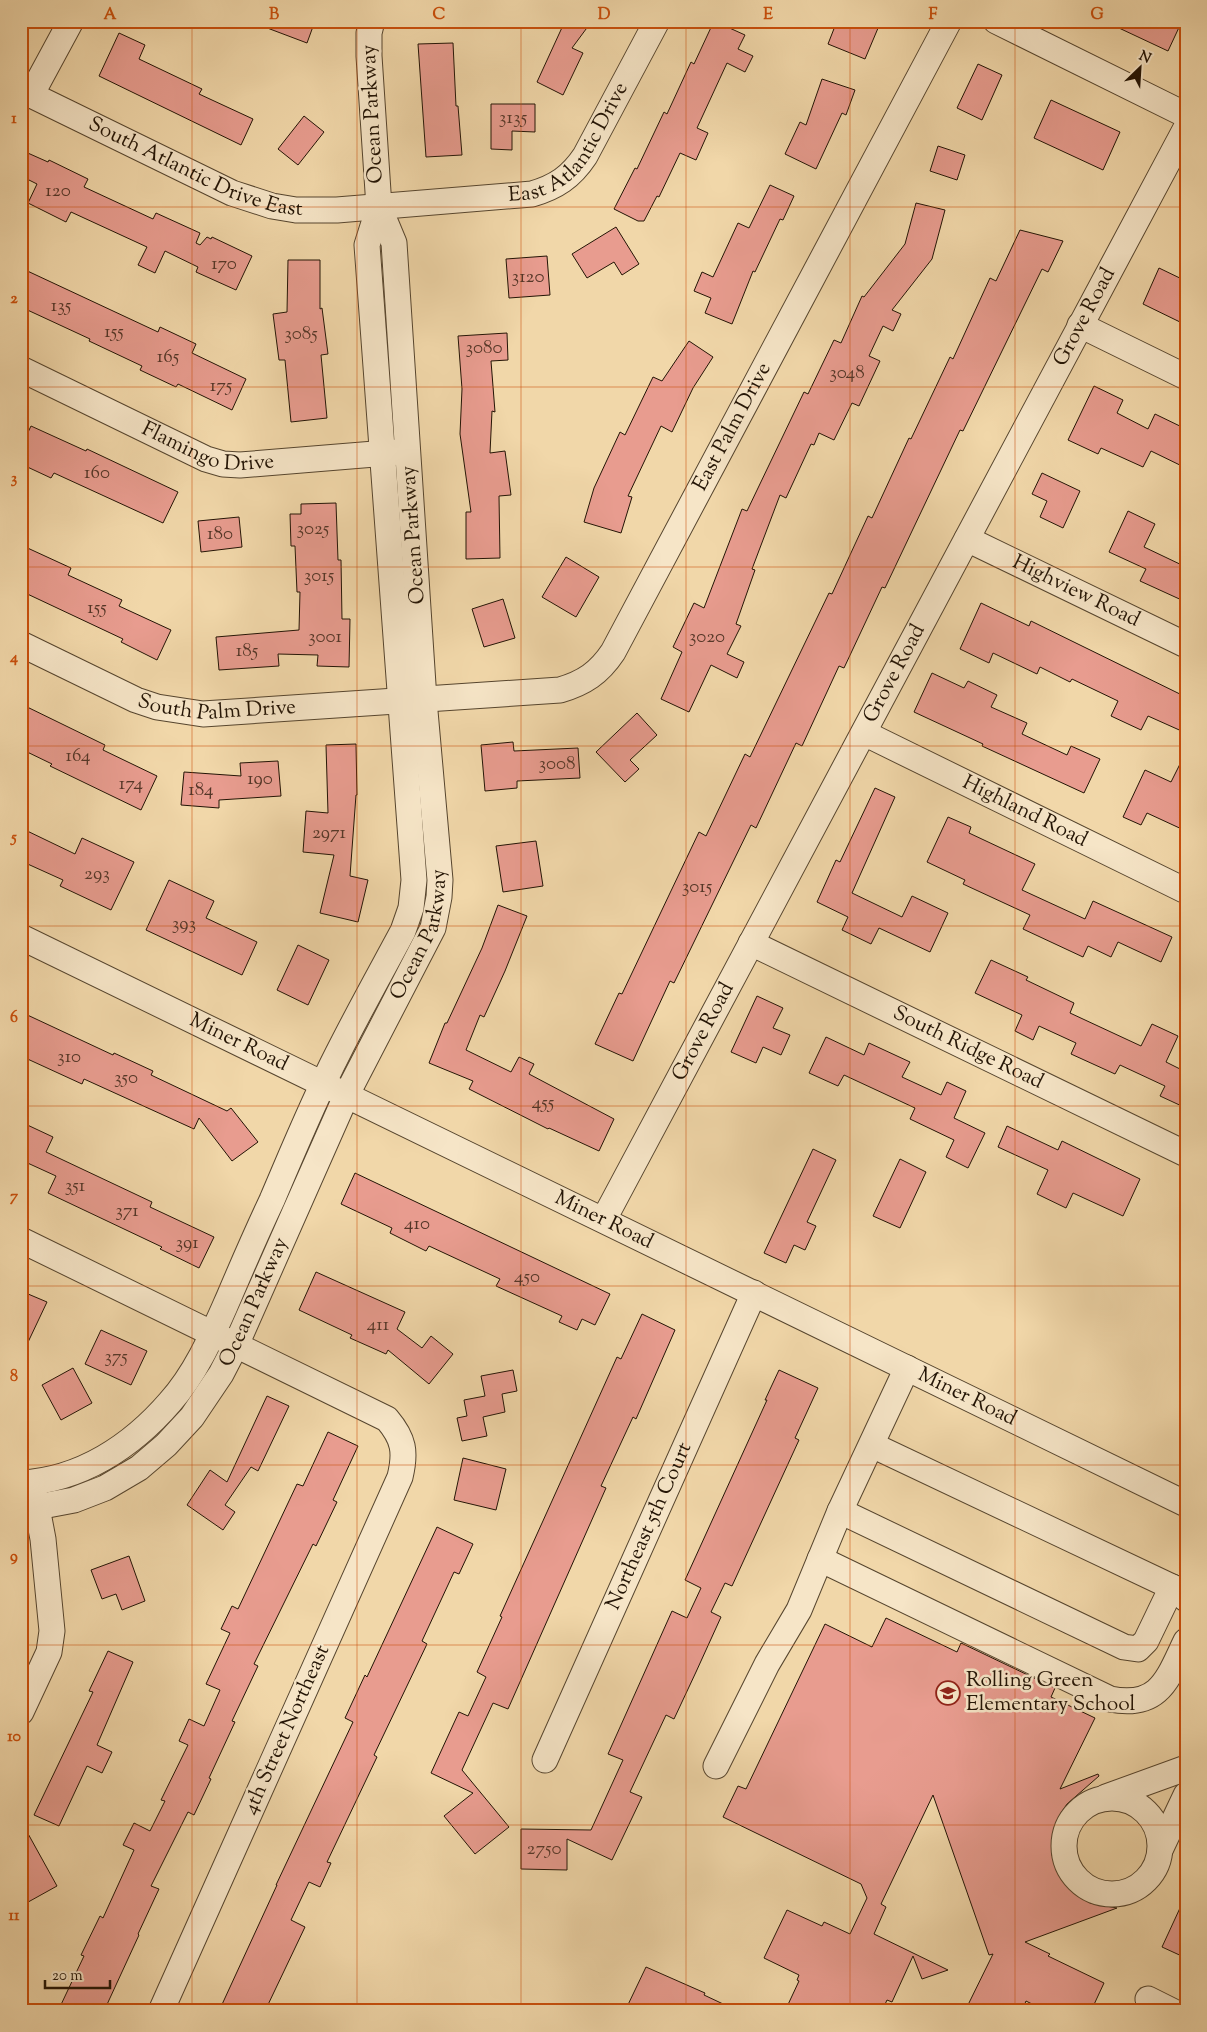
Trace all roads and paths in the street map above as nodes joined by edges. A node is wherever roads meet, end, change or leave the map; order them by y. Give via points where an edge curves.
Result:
1 (71, 21) edge
2 (372, 21) edge
3 (657, 21) edge
4 (950, 21) edge
5 (996, 21) edge
6 (26, 92) edge
7 (1186, 115) edge
8 (1186, 128) edge
9 (379, 207) junction
10 (1080, 325) junction
11 (21, 369) edge
12 (1186, 377) edge
13 (409, 451) junction
14 (382, 454) junction
15 (967, 538) junction
16 (21, 644) edge
17 (1186, 645) edge
18 (412, 700) junction
19 (864, 733) junction
20 (1186, 891) edge
21 (21, 937) edge
22 (751, 943) junction
23 (323, 1083) junction
24 (347, 1094) junction
25 (1186, 1154) edge
26 (604, 1220) junction
27 (21, 1240) edge
28 (754, 1293) junction
29 (213, 1333) junction
30 (236, 1344) junction
31 (907, 1368) junction
32 (872, 1445) junction
33 (26, 1483) edge
34 (1186, 1504) edge
35 (29, 1508) edge
36 (840, 1512) junction
37 (820, 1559) junction
38 (1179, 1593) edge
39 (1186, 1641) edge
40 (21, 1712) edge
41 (545, 1760) dead end
42 (716, 1766) dead end
43 (1186, 1768) edge
44 (1186, 1795) edge
45 (1105, 1798) junction
46 (1161, 1848) junction
47 (1148, 1999) dead end
48 (162, 2011) edge
49 (1172, 2011) edge

1 - 6 street
2 - 9 street, Ocean Parkway via 369,56
3 - 9 street, East Atlantic Drive via 585,156 563,181 532,194
4 - 18 street, East Palm Drive via 603,666 584,682 560,690
5 - 7 street
6 - 9 street, South Atlantic Drive East via 253,201 296,210
8 - 10 street, Grove Road
9 - 13 street, Ocean Parkway via 394,242
9 - 14 street, Ocean Parkway via 367,245
10 - 12 street
10 - 15 street, Grove Road
11 - 14 street, Flamingo Drive via 206,459 223,464
13 - 14 street, Flamingo Drive
13 - 18 street, Ocean Parkway
14 - 18 street, Ocean Parkway
15 - 17 street, Highview Road
15 - 19 street, Grove Road
16 - 18 street, South Palm Drive via 136,700 175,711 203,714
18 - 23 street, Ocean Parkway via 412,908
18 - 24 street, Ocean Parkway via 440,880 437,913 426,942
19 - 20 street, Highland Road
19 - 22 street, Grove Road
21 - 23 street, Miner Road
22 - 25 street, South Ridge Road
22 - 26 street, Grove Road
23 - 24 street, Miner Road
23 - 29 street, Ocean Parkway
24 - 26 street, Miner Road
24 - 30 street, Ocean Parkway
26 - 28 street, Miner Road
27 - 29 street
28 - 31 street, Miner Road
28 - 41 street, Northeast 5th Court
29 - 30 street
29 - 33 street, Ocean Parkway via 172,1401 123,1447 93,1465
30 - 35 street, Ocean Parkway via 192,1418 139,1468 105,1488 74,1500
30 - 48 street, 4th Street Northeast via 386,1420 397,1431 403,1446 404,1462
31 - 32 street
31 - 34 street, Miner Road
32 - 36 street
32 - 38 street
33 - 35 street
35 - 40 street via 42,1539 52,1631 49,1652
36 - 37 street
36 - 38 street via 1124,1647 1138,1648
37 - 39 street via 1110,1699 1141,1700 1156,1692 1167,1681
37 - 42 street via 799,1610 767,1664
43 - 45 street
44 - 46 street
45 - 46 street via 1122,1798 1146,1811 1157,1828
45 - 46 street via 1089,1803 1076,1813 1067,1828 1064,1844 1066,1861 1074,1876 1087,1887 1102,1893 1119,1894 1135,1889 1149,1878 1158,1864
47 - 49 street

